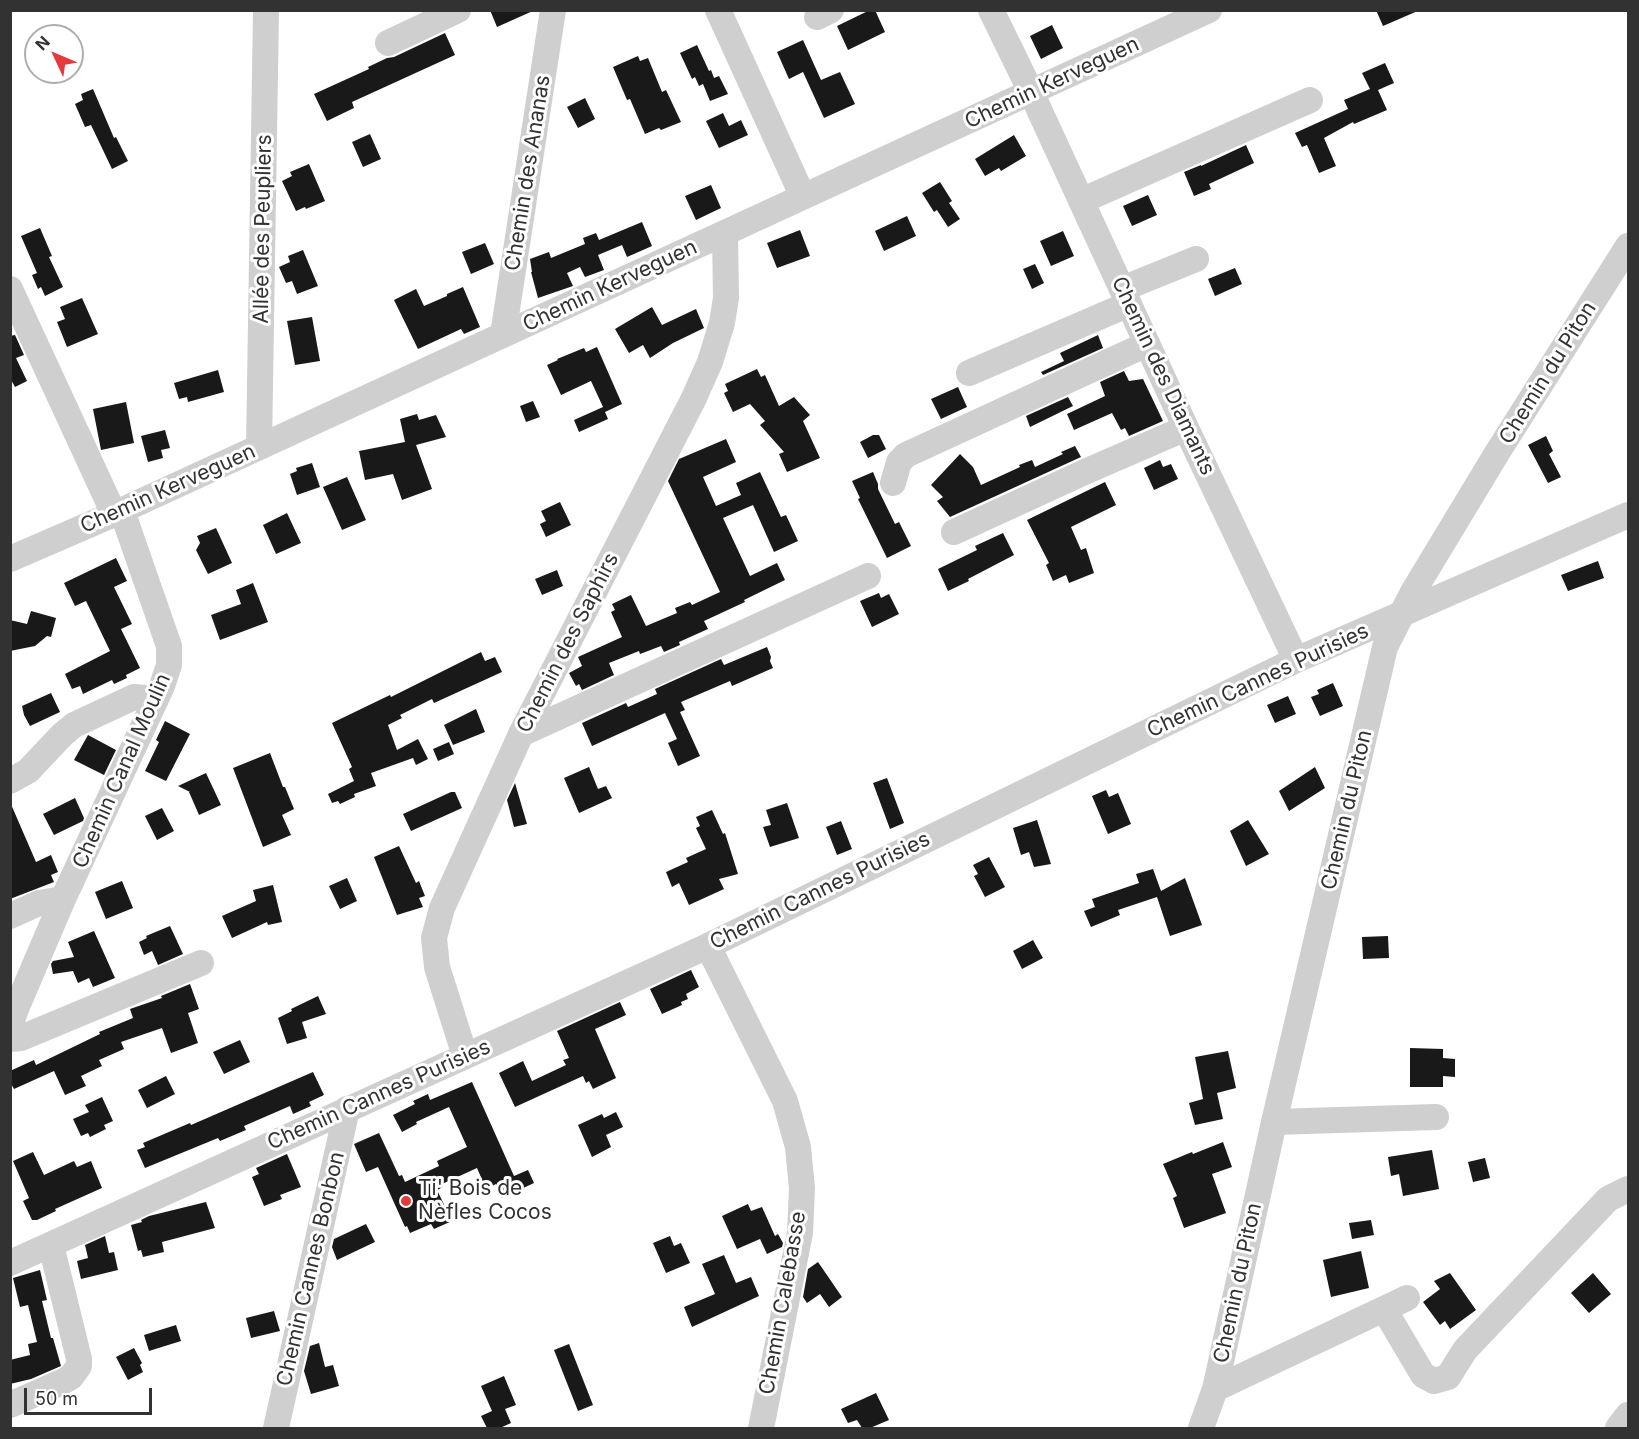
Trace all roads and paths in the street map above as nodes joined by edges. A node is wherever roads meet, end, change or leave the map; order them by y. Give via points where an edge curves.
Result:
1 (266, 10) edge
2 (458, 10) edge
3 (553, 10) edge
4 (718, 10) edge
5 (991, 10) edge
6 (1209, 10) edge
7 (388, 43) dead end
8 (1031, 92) junction
9 (1310, 100) dead end
10 (803, 197) junction
11 (1081, 201) junction
12 (725, 233) junction
13 (1629, 246) edge
14 (1196, 259) dead end
15 (10, 289) edge
16 (1125, 296) junction
17 (503, 335) junction
18 (1147, 344) junction
19 (969, 373) dead end
20 (1186, 428) junction
21 (259, 447) junction
22 (893, 483) dead end
23 (118, 512) junction
24 (1629, 515) edge
25 (954, 532) dead end
26 (10, 559) edge
27 (868, 576) dead end
28 (1401, 615) junction
29 (1296, 660) junction
30 (156, 699) junction
31 (521, 734) junction
32 (10, 781) edge
33 (63, 899) junction
34 (10, 916) edge
35 (708, 946) junction
36 (201, 963) dead end
37 (10, 1026) edge
38 (10, 1039) edge
39 (465, 1056) junction
40 (347, 1109) junction
41 (1436, 1118) dead end
42 (1274, 1122) junction
43 (1629, 1189) edge
44 (51, 1245) junction
45 (10, 1263) edge
46 (1215, 1389) junction
47 (10, 1405) edge
48 (1629, 1415) edge
49 (276, 1428) edge
50 (761, 1428) edge
51 (1201, 1428) edge
52 (1618, 1428) edge

1 - 21 street, Allée des Peupliers
2 - 7 street
3 - 17 street, Chemin des Ananas
4 - 10 street
5 - 8 street, Chemin des Diamants
6 - 8 street, Chemin Kerveguen
8 - 10 street, Chemin Kerveguen
8 - 11 street, Chemin des Diamants
9 - 11 street
10 - 12 street, Chemin Kerveguen
11 - 16 street, Chemin des Diamants
12 - 17 street, Chemin Kerveguen
12 - 31 street, Chemin des Saphirs via 726,298 710,362
13 - 28 street, Chemin du Piton via 1497,453
14 - 16 street
15 - 23 street, Chemin Canal Moulin
16 - 18 street, Chemin des Diamants
16 - 19 street
17 - 21 street, Chemin Kerveguen
18 - 20 street, Chemin des Diamants
18 - 22 street via 906,455 898,462
20 - 25 street
20 - 29 street, Chemin des Diamants
21 - 23 street, Chemin Kerveguen
23 - 26 street, Chemin Kerveguen
23 - 30 street, Chemin Canal Moulin via 169,646 166,676
24 - 28 street, Chemin Cannes Purisies
27 - 31 street
28 - 29 street, Chemin Cannes Purisies
28 - 42 street, Chemin du Piton via 1385,647
29 - 35 street, Chemin Cannes Purisies
30 - 32 street via 134,697 74,725 28,771
30 - 33 street, Chemin Canal Moulin
31 - 39 street, Chemin des Saphirs via 441,908 434,938 437,967
33 - 34 street via 39,903
33 - 37 street, Chemin Canal Moulin
35 - 39 street, Chemin Cannes Purisies
35 - 50 street, Chemin Calebasse via 785,1101 798,1147 802,1188 800,1233
36 - 38 street via 21,1038
39 - 40 street, Chemin Cannes Purisies
40 - 44 street, Chemin Cannes Purisies
40 - 49 street, Chemin Cannes Bonbon
41 - 42 street
42 - 46 street, Chemin du Piton
43 - 46 street via 1608,1199 1465,1350 1448,1377 1434,1381 1423,1375 1396,1303
44 - 45 street, Chemin Cannes Purisies
44 - 47 street via 79,1366 64,1381
46 - 51 street, Chemin du Piton
48 - 52 street

